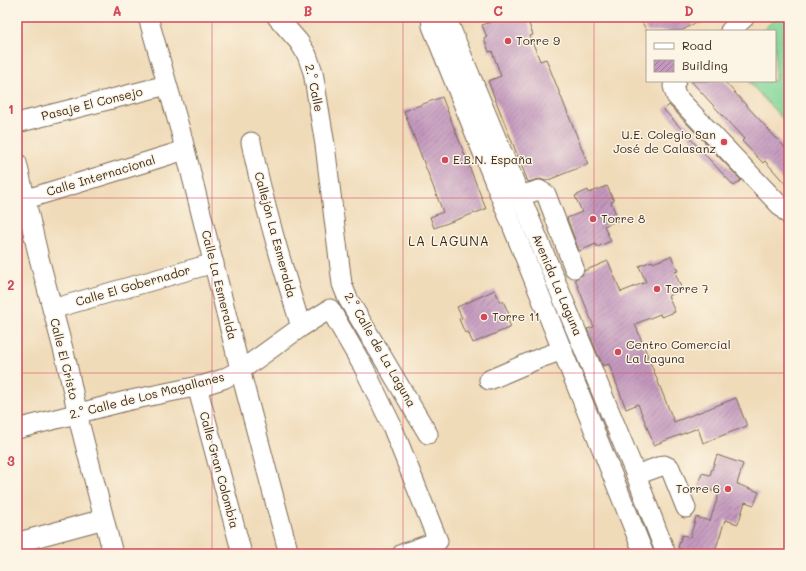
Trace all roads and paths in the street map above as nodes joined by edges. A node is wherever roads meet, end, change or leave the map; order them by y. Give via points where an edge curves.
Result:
1 (148, 17) edge
2 (277, 17) edge
3 (431, 17) edge
4 (446, 17) edge
5 (745, 17) edge
6 (731, 30) edge
7 (675, 82) edge
8 (167, 85) junction
9 (17, 123) edge
10 (251, 142) dead end
11 (325, 145) joint
12 (185, 150) junction
13 (17, 163) edge
14 (520, 196) junction
15 (21, 200) edge
16 (789, 216) edge
17 (214, 263) junction
18 (574, 268) dead end
19 (52, 309) junction
20 (330, 309) joint
21 (301, 327) junction
22 (563, 350) junction
23 (240, 371) junction
24 (489, 380) dead end
25 (196, 386) junction
26 (78, 414) junction
27 (17, 429) edge
28 (428, 434) dead end
29 (636, 475) junction
30 (686, 508) dead end
31 (104, 519) junction
32 (19, 542) dead end
33 (113, 554) edge
34 (242, 554) edge
35 (289, 554) edge
36 (402, 554) edge
37 (644, 554) edge
38 (666, 554) edge

1 - 8 street, Calle La Esmeralda
2 - 11 street, 2.° Calle via 307,55 313,72
3 - 22 street, Avenida La Laguna via 435,34
4 - 14 street, Avenida La Laguna
5 - 6 street
7 - 16 street via 673,86 676,96
8 - 9 street, Pasaje El Consejo
8 - 12 street, Calle La Esmeralda
10 - 21 street, Callejón La Esmeralda via 275,244
11 - 28 street, 2.° Calle de La Laguna via 342,284 348,299
12 - 15 street, Calle Internacional
12 - 17 street, Calle La Esmeralda
13 - 15 street, Calle El Cristo
14 - 18 street via 539,190 546,194
14 - 29 street, Avenida La Laguna
15 - 19 street, Calle El Cristo
17 - 19 street, Calle El Gobernador
17 - 23 street, Calle La Esmeralda
19 - 26 street, Calle El Cristo
20 - 21 street, 2.° Calle de Los Magallanes
20 - 36 street, 2.° Calle de La Laguna via 364,368 392,426 438,541
21 - 23 street, 2.° Calle de Los Magallanes
22 - 24 street
22 - 37 street, Avenida La Laguna
23 - 25 street, 2.° Calle de Los Magallanes via 223,379
23 - 35 street, Calle La Esmeralda
25 - 26 street, 2.° Calle de Los Magallanes
25 - 34 street, Calle Gran Colombia
26 - 27 street, 2.° Calle de Los Magallanes
26 - 31 street, Calle El Cristo
29 - 30 street via 667,465
29 - 38 street, Avenida La Laguna
31 - 32 street
31 - 33 street, Calle El Cristo

